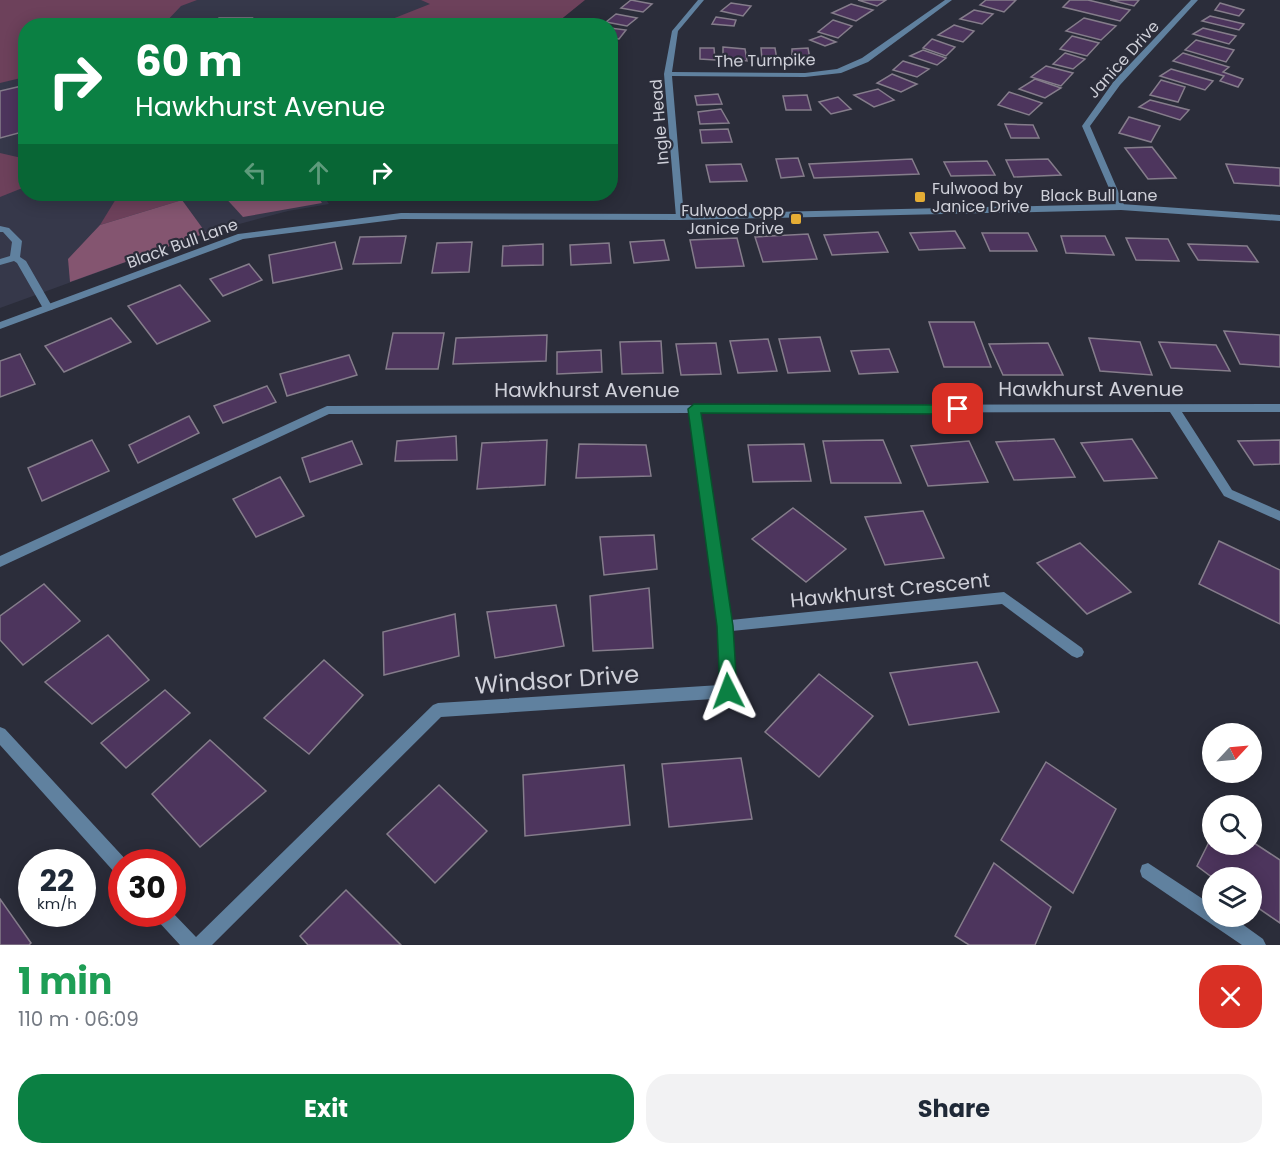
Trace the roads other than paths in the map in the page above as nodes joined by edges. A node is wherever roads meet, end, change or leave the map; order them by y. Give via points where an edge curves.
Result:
1 (701, 0) edge
2 (949, 0) edge
3 (1195, 0) edge
4 (668, 75) junction
5 (1121, 207) junction
6 (680, 216) junction
7 (1280, 218) edge
8 (0, 229) edge
9 (15, 258) junction
10 (0, 262) edge
11 (48, 308) junction
12 (0, 326) edge
13 (1280, 408) edge
14 (694, 409) junction
15 (1174, 409) junction
16 (1280, 516) edge
17 (0, 562) edge
18 (725, 626) junction
19 (1077, 652) dead end
20 (0, 734) edge
21 (108, 853) edge
22 (1148, 871) dead end
23 (1202, 908) edge
24 (176, 927) edge
25 (1230, 927) edge
26 (192, 945) edge
27 (200, 945) edge
28 (1257, 945) edge

1 - 4 street, Ingle Head via 675,31
2 - 4 street, The Turnpike via 865,60 838,70 805,75
3 - 5 street, Janice Drive via 1117,83 1086,126
4 - 6 street, Ingle Head
5 - 6 street, Black Bull Lane
5 - 7 street, Black Bull Lane
6 - 11 street, Black Bull Lane via 401,216 241,236
8 - 9 street via 17,241
9 - 10 street
9 - 11 street via 25,266
11 - 12 street, Black Bull Lane
13 - 15 street, Hawkhurst Avenue
14 - 15 street, Hawkhurst Avenue
14 - 17 street, Hawkhurst Avenue via 327,410
14 - 18 street, Windsor Drive
15 - 16 street via 1228,493
18 - 19 street, Hawkhurst Crescent via 1004,598
18 - 27 street, Windsor Drive via 728,691 438,710
20 - 21 street
22 - 23 street
24 - 26 street
25 - 28 street

